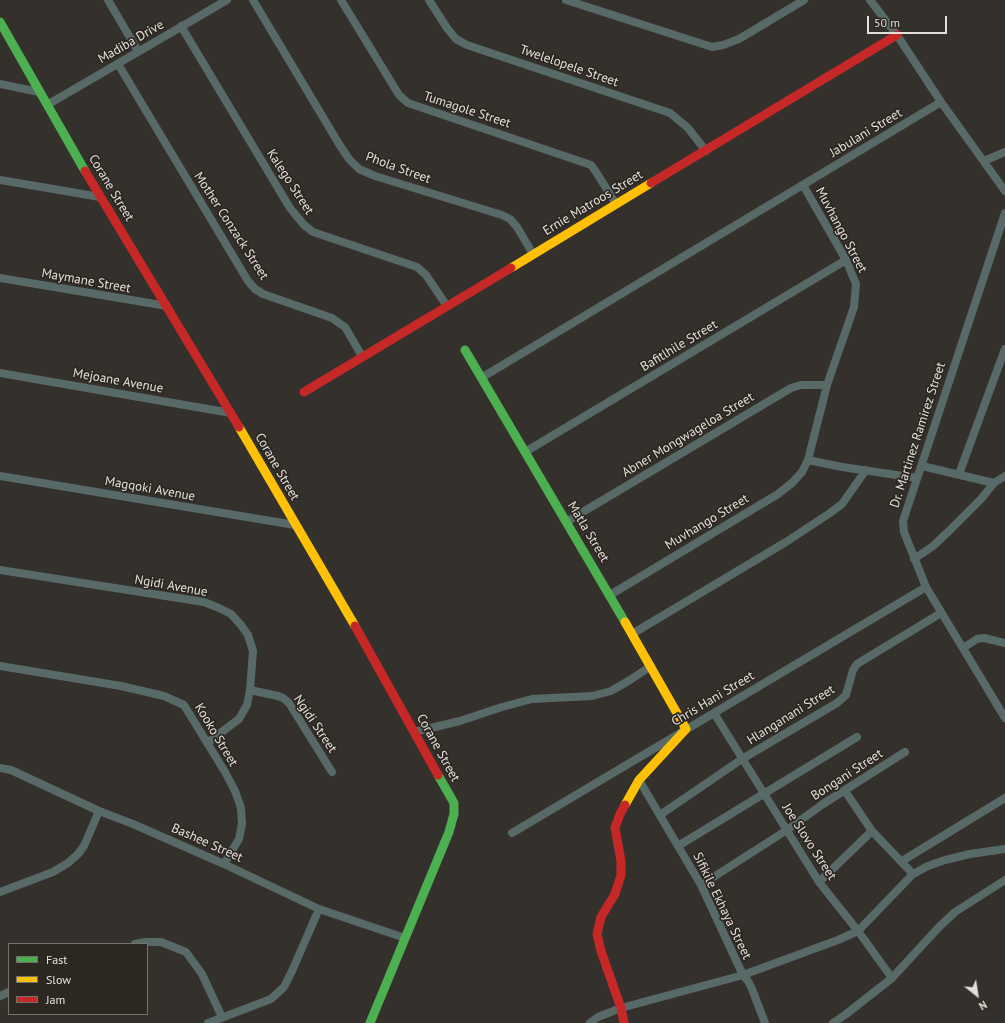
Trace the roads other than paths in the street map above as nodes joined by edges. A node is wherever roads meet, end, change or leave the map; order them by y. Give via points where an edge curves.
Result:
1 (108, 0) edge
2 (253, 0) edge
3 (342, 0) edge
4 (429, 0) edge
5 (566, 0) edge
6 (804, 0) edge
7 (870, 0) edge
8 (223, 1) edge
9 (0, 22) edge
10 (181, 26) junction
11 (897, 35) junction
12 (138, 51) junction
13 (118, 64) junction
14 (0, 84) edge
15 (39, 92) junction
16 (941, 102) junction
17 (47, 105) junction
18 (706, 151) junction
19 (1005, 152) edge
20 (984, 161) junction
21 (0, 180) edge
22 (803, 185) junction
23 (1005, 191) edge
24 (100, 197) junction
25 (616, 204) junction
26 (1005, 213) edge
27 (533, 254) junction
28 (846, 260) junction
29 (0, 278) edge
30 (167, 306) junction
31 (447, 306) junction
32 (1005, 349) edge
33 (465, 350) dead end
34 (362, 356) junction
35 (0, 373) edge
36 (481, 378) junction
37 (827, 385) junction
38 (304, 392) dead end
39 (231, 413) junction
40 (525, 452) junction
41 (808, 460) junction
42 (922, 466) junction
43 (866, 470) junction
44 (959, 474) junction
45 (0, 476) edge
46 (1005, 476) edge
47 (917, 478) junction
48 (994, 483) junction
49 (566, 522) junction
50 (295, 525) junction
51 (914, 558) junction
52 (0, 570) edge
53 (926, 587) junction
54 (610, 595) junction
55 (941, 613) junction
56 (632, 634) junction
57 (1005, 643) edge
58 (963, 648) junction
59 (0, 666) edge
60 (651, 666) junction
61 (250, 690) junction
62 (1002, 706) edge
63 (714, 713) junction
64 (1005, 718) edge
65 (686, 729) junction
66 (414, 732) junction
67 (857, 737) dead end
68 (207, 743) junction
69 (905, 752) dead end
70 (742, 759) junction
71 (0, 768) edge
72 (332, 772) dead end
73 (639, 780) junction
74 (845, 791) junction
75 (764, 793) junction
76 (1005, 798) edge
77 (99, 811) junction
78 (660, 815) junction
79 (787, 830) junction
80 (872, 831) junction
81 (512, 833) dead end
82 (678, 846) junction
83 (1005, 849) edge
84 (902, 861) junction
85 (224, 864) junction
86 (913, 874) junction
87 (1005, 880) edge
88 (819, 882) junction
89 (701, 885) junction
90 (0, 892) edge
91 (318, 908) junction
92 (858, 931) junction
93 (405, 938) junction
94 (140, 943) edge
95 (743, 976) junction
96 (892, 978) junction
97 (621, 1008) junction
98 (222, 1017) junction
99 (208, 1023) edge
100 (370, 1023) edge
101 (590, 1023) edge
102 (624, 1023) edge
103 (765, 1023) edge
104 (833, 1023) edge

1 - 12 street
2 - 27 street, Phola Street via 339,144 359,169 502,215 517,227
3 - 25 street, Tumagole Street via 399,95 408,103 591,165
4 - 18 street, Twelelopele Street via 456,39 467,45 670,113 688,128
5 - 6 street via 712,47 739,38
7 - 11 street
8 - 10 street, Madiba Drive
9 - 15 street, Corane Street
10 - 12 street, Madiba Drive
10 - 31 street, Kalego Street via 290,208 304,225 313,232 417,267 426,275
11 - 16 street
11 - 18 street, Ernie Matroos Street
12 - 13 street, Madiba Drive
13 - 17 street, Madiba Drive
13 - 34 street, Mother Conzack Street via 248,281 263,294 336,320 345,327
14 - 15 street
15 - 17 street, Corane Street
16 - 20 street
16 - 22 street, Jabulani Street
17 - 24 street, Corane Street
18 - 25 street, Ernie Matroos Street
19 - 20 street
20 - 23 street
21 - 24 street
22 - 28 street, Muvhango Street
22 - 36 street, Muvhango Street
24 - 30 street, Corane Street
25 - 27 street, Ernie Matroos Street
26 - 42 street, Dr. Martinez Ramirez Street
27 - 31 street, Ernie Matroos Street
28 - 37 street, Muvhango Street via 857,293
28 - 40 street, Bafitlhile Street
29 - 30 street, Maymane Street
30 - 39 street, Corane Street
31 - 34 street, Ernie Matroos Street
32 - 44 street
33 - 36 street, Matla Street
34 - 38 street, Ernie Matroos Street
35 - 39 street, Mejoane Avenue
36 - 40 street, Matla Street
37 - 41 street, Muvhango Street
37 - 49 street, Abner Mongwageloa Street via 801,385 791,388
39 - 50 street, Corane Street
40 - 49 street, Matla Street
41 - 43 street
41 - 54 street, Muvhango Street via 802,472 778,494
42 - 44 street
42 - 47 street, Dr. Martinez Ramirez Street
43 - 47 street
43 - 56 street via 842,504 830,513
44 - 48 street
45 - 50 street, Magqoki Avenue
46 - 48 street
47 - 51 street, Dr. Martinez Ramirez Street via 903,521 904,532
48 - 51 street via 949,531 933,546
49 - 54 street, Matla Street
50 - 66 street, Corane Street
51 - 53 street, Dr. Martinez Ramirez Street
52 - 61 street, Ngidi Avenue via 204,602 219,608 231,614 248,635 253,651
53 - 55 street, Dr. Martinez Ramirez Street
53 - 63 street, Chris Hani Street
54 - 56 street, Matla Street
55 - 58 street, Dr. Martinez Ramirez Street
55 - 70 street, Hlanganani Street via 857,664 846,695 837,703
56 - 60 street, Matla Street
57 - 58 street via 984,638 977,639
58 - 62 street, Dr. Martinez Ramirez Street
59 - 68 street, Kooko Street via 121,686 174,699 184,705
60 - 65 street, Matla Street
60 - 66 street via 611,691 592,696 532,700
61 - 68 street, Ngidi Avenue via 247,705 239,719
61 - 72 street, Ngidi Street via 278,696 289,703
62 - 64 street, Dr. Martinez Ramirez Street
63 - 65 street, Chris Hani Street
63 - 70 street, Joe Slovo Street
65 - 73 street
65 - 81 street, Chris Hani Street
66 - 93 street, Corane Street via 454,803 454,814
67 - 75 street
68 - 85 street, Kooko Street via 235,791 241,808 242,824 239,839
69 - 74 street, Bongani Street
70 - 75 street, Joe Slovo Street
70 - 78 street, Hlanganani Street
71 - 77 street, Bashee Street via 11,770
73 - 78 street, Sifikile Ekhaya Street
73 - 97 street via 615,828 621,875 615,894 601,917 598,934 601,951
74 - 79 street, Bongani Street
74 - 80 street
75 - 79 street, Joe Slovo Street
75 - 82 street
76 - 84 street
77 - 85 street, Bashee Street
77 - 90 street via 84,846 68,863 53,872
78 - 82 street, Sifikile Ekhaya Street
79 - 88 street, Joe Slovo Street
79 - 89 street, Bongani Street
80 - 84 street
80 - 88 street
82 - 89 street, Sifikile Ekhaya Street
83 - 86 street via 945,860
84 - 86 street
85 - 91 street, Bashee Street
86 - 92 street
87 - 96 street via 955,912
88 - 92 street, Joe Slovo Street
89 - 95 street, Sifikile Ekhaya Street
91 - 93 street, Bashee Street
91 - 98 street via 284,987 271,999
92 - 95 street
92 - 96 street, Joe Slovo Street
93 - 100 street, Corane Street
94 - 98 street via 161,942 186,952 202,974
95 - 97 street
95 - 103 street, Sifikile Ekhaya Street via 752,989
96 - 104 street
97 - 101 street
97 - 102 street
98 - 99 street

